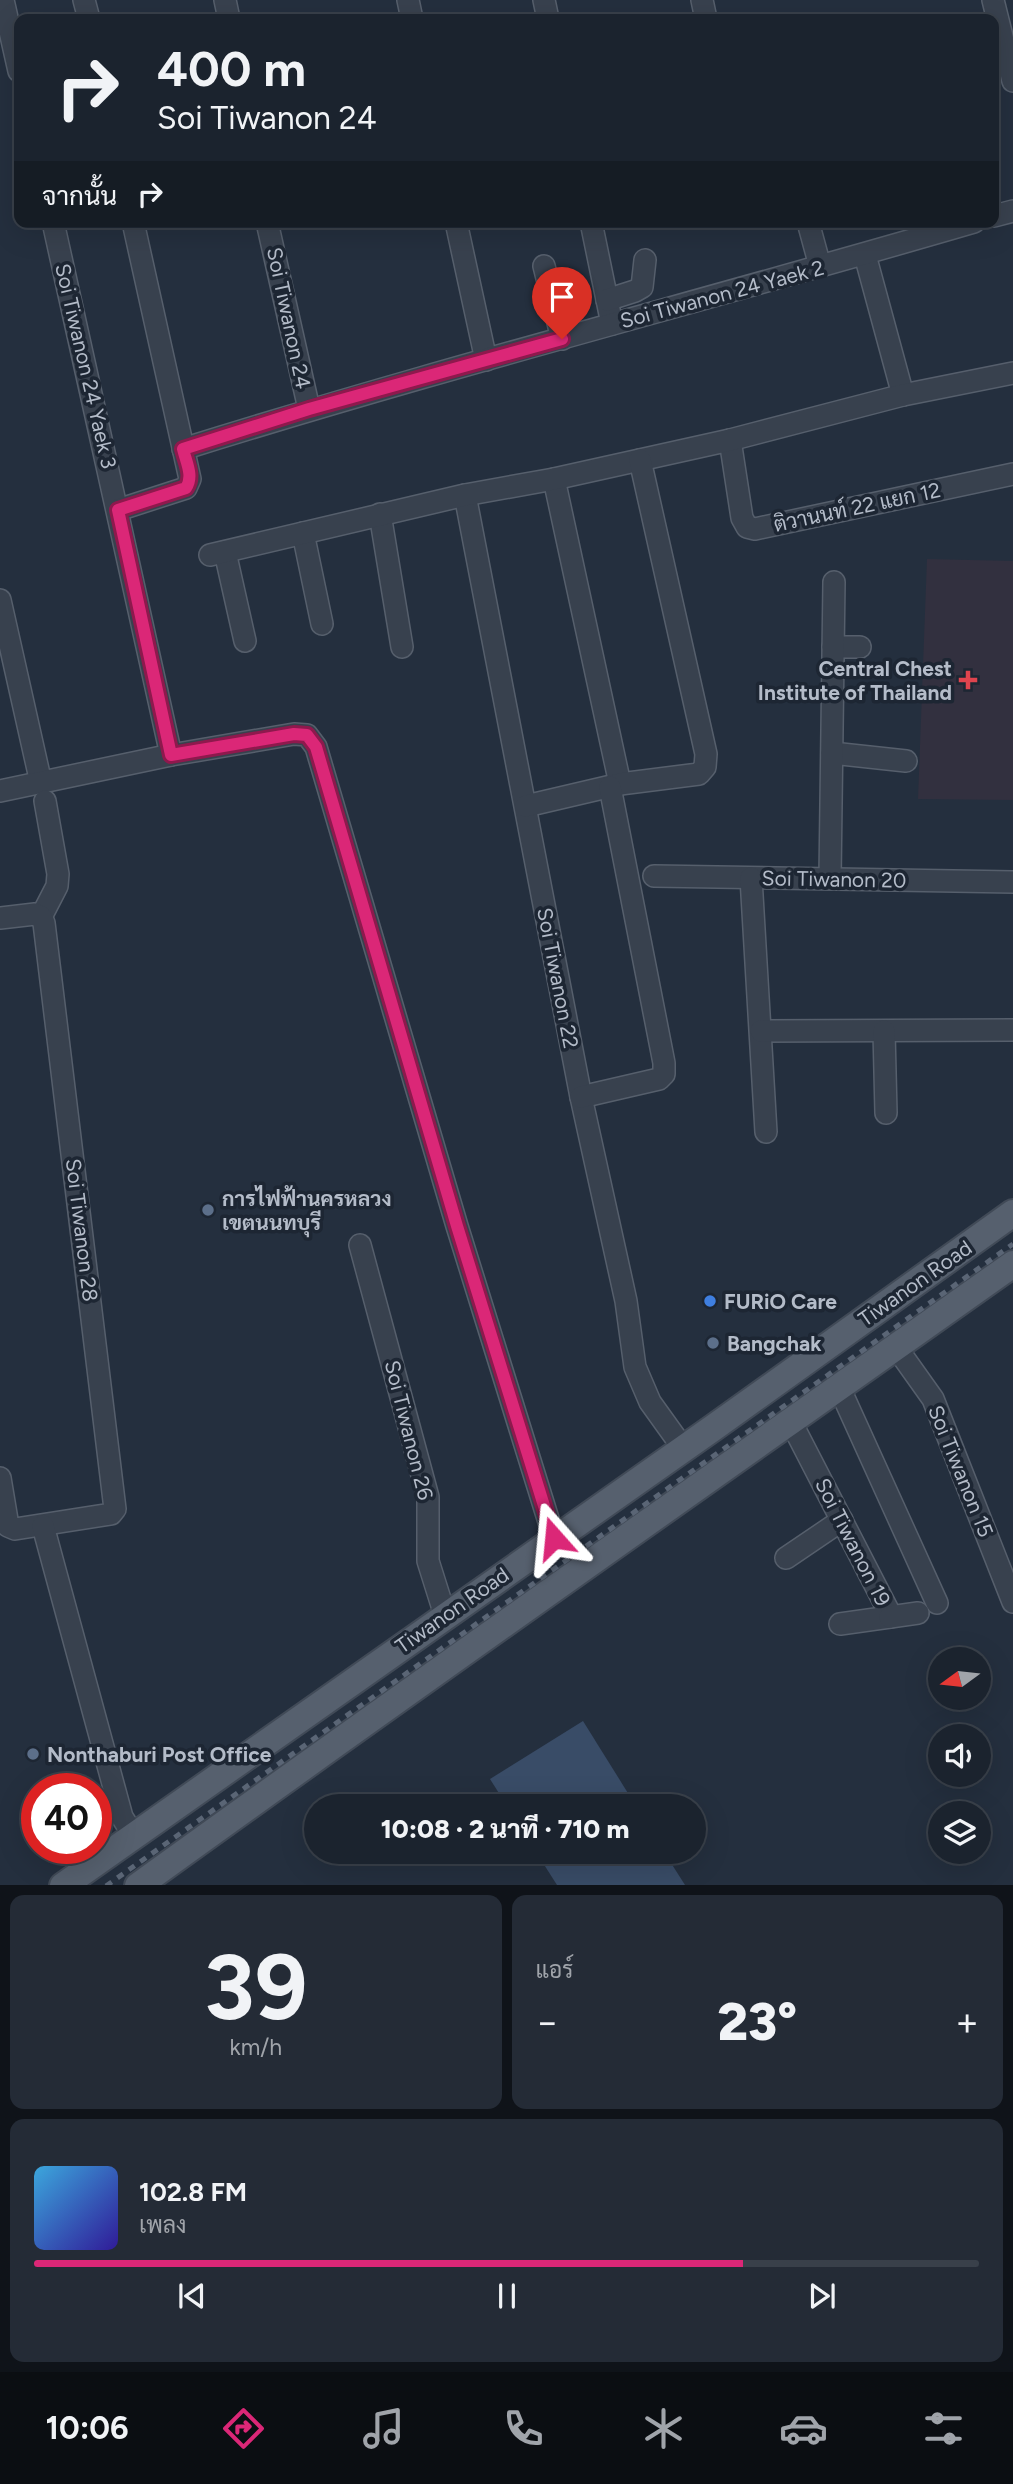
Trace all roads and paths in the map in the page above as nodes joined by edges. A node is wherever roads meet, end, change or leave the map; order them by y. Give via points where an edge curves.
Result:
1 (3, 0) edge
2 (999, 24) edge
3 (14, 49) edge
4 (1013, 81) edge
5 (54, 228) edge
6 (134, 228) edge
7 (268, 228) edge
8 (457, 228) edge
9 (591, 228) edge
10 (810, 228) edge
11 (940, 228) edge
12 (866, 255) junction
13 (645, 260) dead end
14 (820, 266) junction
15 (544, 267) dead end
16 (607, 300) junction
17 (612, 324) junction
18 (562, 339) junction
19 (486, 360) junction
20 (1013, 373) edge
21 (903, 395) junction
22 (309, 409) junction
23 (730, 440) junction
24 (183, 449) junction
25 (640, 460) junction
26 (1013, 474) edge
27 (554, 479) junction
28 (465, 495) junction
29 (118, 510) junction
30 (380, 514) junction
31 (303, 533) junction
32 (834, 582) dead end
33 (0, 600) edge
34 (322, 624) dead end
35 (245, 641) dead end
36 (402, 647) dead end
37 (833, 647) junction
38 (860, 647) dead end
39 (832, 752) junction
40 (171, 755) junction
41 (906, 761) dead end
42 (615, 786) junction
43 (0, 791) edge
44 (43, 792) junction
45 (526, 806) junction
46 (654, 876) dead end
47 (751, 878) junction
48 (830, 878) junction
49 (1013, 883) edge
50 (41, 917) junction
51 (0, 918) edge
52 (1013, 1030) edge
53 (761, 1031) junction
54 (884, 1031) junction
55 (581, 1097) junction
56 (886, 1113) dead end
57 (766, 1132) dead end
58 (1013, 1213) edge
59 (360, 1245) dead end
60 (1013, 1264) edge
61 (896, 1346) junction
62 (839, 1387) junction
63 (791, 1422) junction
64 (683, 1448) junction
65 (0, 1478) edge
66 (842, 1520) junction
67 (43, 1526) junction
68 (554, 1538) junction
69 (786, 1558) dead end
70 (1013, 1602) edge
71 (445, 1615) junction
72 (890, 1617) junction
73 (840, 1624) dead end
74 (305, 1714) junction
75 (329, 1748) junction
76 (134, 1836) junction
77 (63, 1885) edge
78 (138, 1885) edge

1 - 3 street
2 - 4 street
5 - 29 street, Soi Tiwanon 24 Yaek 3
6 - 24 street
7 - 22 street, Soi Tiwanon 24
8 - 19 street
9 - 16 street
10 - 14 street
11 - 12 street, Soi Tiwanon 24 Yaek 2
12 - 14 street, Soi Tiwanon 24 Yaek 2
12 - 21 street
13 - 16 street via 642,287
14 - 17 street, Soi Tiwanon 24 Yaek 2
15 - 18 street
16 - 17 street
17 - 18 street, Soi Tiwanon 24 Yaek 2
18 - 19 street, Soi Tiwanon 24 Yaek 2
19 - 22 street, Soi Tiwanon 24 Yaek 2
20 - 21 street
21 - 23 street
22 - 24 street, Soi Tiwanon 24
23 - 25 street
23 - 26 street, ติวานนท์ 22 แยก 12 via 742,518 747,527 755,529
24 - 29 street via 190,474 186,488
25 - 27 street
25 - 42 street via 706,754 699,774
27 - 28 street
27 - 42 street
28 - 30 street
28 - 45 street, Soi Tiwanon 22
29 - 40 street
30 - 31 street
30 - 36 street
31 - 34 street
31 - 35 street via 217,553
32 - 37 street
33 - 44 street
37 - 38 street
37 - 39 street
39 - 41 street
39 - 48 street
40 - 44 street
40 - 68 street via 294,734 307,735 316,747
42 - 45 street
42 - 55 street via 664,1073 659,1079
43 - 44 street
44 - 50 street via 58,874
45 - 55 street, Soi Tiwanon 22
46 - 47 street, Soi Tiwanon 20
47 - 48 street, Soi Tiwanon 20
47 - 53 street
48 - 49 street, Soi Tiwanon 20
50 - 51 street
50 - 67 street, Soi Tiwanon 28 via 116,1499 110,1514
52 - 54 street
53 - 54 street
53 - 57 street
54 - 56 street
55 - 64 street, Soi Tiwanon 22 via 626,1301 635,1367 650,1402
58 - 64 main road, Tiwanon Road
59 - 71 street, Soi Tiwanon 26 via 428,1497 428,1561
60 - 61 main road, Tiwanon Road
61 - 62 main road, Tiwanon Road
61 - 70 street, Soi Tiwanon 15 via 933,1399
62 - 63 main road, Tiwanon Road
62 - 72 street via 928,1608
63 - 66 street, Soi Tiwanon 19
63 - 75 main road, Tiwanon Road
64 - 68 main road, Tiwanon Road
65 - 67 street, Soi Tiwanon 28 via 8,1526
66 - 69 street
66 - 72 street, Soi Tiwanon 19
67 - 76 street via 122,1817
68 - 71 main road, Tiwanon Road
71 - 74 main road, Tiwanon Road
72 - 73 street, Soi Tiwanon 19
74 - 75 main road
74 - 76 main road, Tiwanon Road
75 - 78 main road, Tiwanon Road
76 - 77 main road, Tiwanon Road

